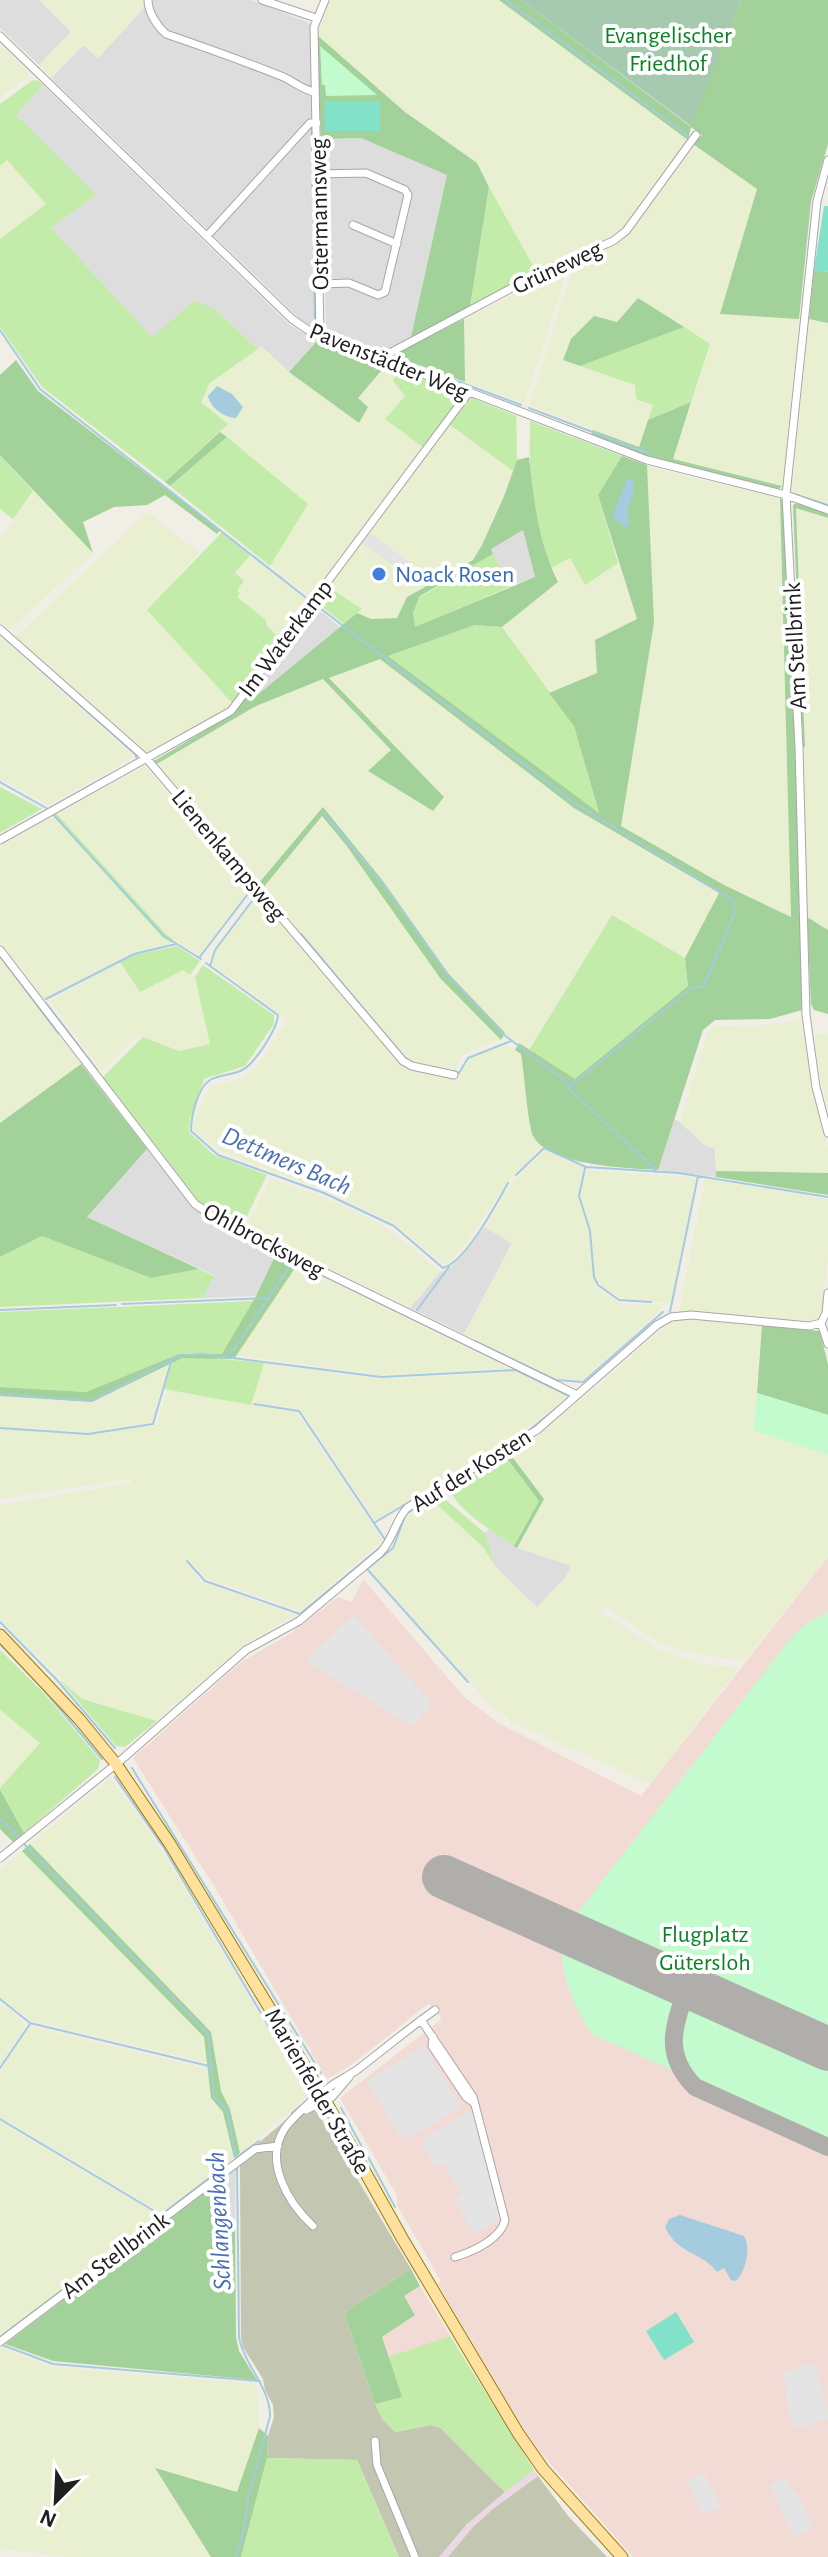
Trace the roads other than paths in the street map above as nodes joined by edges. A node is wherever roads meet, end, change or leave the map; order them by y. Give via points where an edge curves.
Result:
1 (148, 0) edge
2 (262, 0) edge
3 (325, 0) edge
4 (316, 18) junction
5 (0, 36) edge
6 (315, 92) junction
7 (317, 123) junction
8 (696, 135) dead end
9 (828, 160) edge
10 (318, 174) junction
11 (353, 225) dead end
12 (207, 236) junction
13 (397, 244) junction
14 (321, 284) junction
15 (320, 335) junction
16 (386, 359) junction
17 (469, 392) junction
18 (786, 495) junction
19 (828, 510) edge
20 (0, 629) edge
21 (147, 759) junction
22 (0, 840) edge
23 (0, 950) edge
24 (454, 1075) dead end
25 (828, 1133) edge
26 (828, 1293) edge
27 (821, 1323) junction
28 (828, 1343) edge
29 (577, 1395) junction
30 (0, 1635) edge
31 (116, 1764) junction
32 (0, 1858) edge
33 (435, 2010) dead end
34 (421, 2020) junction
35 (323, 2097) junction
36 (278, 2146) junction
37 (313, 2226) dead end
38 (455, 2257) dead end
39 (0, 2342) edge
40 (375, 2441) dead end
41 (415, 2557) edge
42 (622, 2557) edge

1 - 6 street via 166,34
2 - 4 street
3 - 4 street
4 - 6 street, Ostermannsweg
5 - 12 street, Pavenstädter Weg
6 - 7 street, Ostermannsweg
7 - 10 street, Ostermannsweg
7 - 12 street via 310,123
8 - 16 street, Grüneweg via 626,231 613,241 538,274
9 - 18 street, Am Stellbrink via 817,201
10 - 13 street via 366,173 405,190
10 - 14 street, Ostermannsweg
11 - 13 street
12 - 15 street, Pavenstädter Weg via 300,325
13 - 14 street via 382,295 349,283
14 - 15 street, Ostermannsweg
15 - 16 street, Pavenstädter Weg
16 - 17 street, Pavenstädter Weg
17 - 18 street, Pavenstädter Weg via 669,468
17 - 21 street, Im Waterkamp via 231,711
18 - 19 street, Pavenstädter Weg
18 - 25 street, Am Stellbrink via 806,1015
20 - 21 street, Lienenkampsweg
21 - 22 street, Im Waterkamp
21 - 24 street, Lienenkampsweg via 403,1061
23 - 29 street, Ohlbrocksweg via 195,1204
26 - 27 street
27 - 28 street
27 - 29 street, Auf der Kosten via 671,1317
29 - 31 street, Auf der Kosten via 537,1430 407,1508 380,1553 299,1621 246,1650
30 - 31 main road, Marienfelder Straße
31 - 32 street, Auf der Kosten
31 - 35 main road, Marienfelder Straße
33 - 34 street
34 - 35 street via 354,2072 332,2097
34 - 38 street via 474,2103 505,2220 472,2252
35 - 36 street via 285,2129
35 - 42 main road, Marienfelder Straße via 518,2433
36 - 37 street via 281,2182
36 - 39 street, Am Stellbrink via 255,2149
40 - 41 street via 377,2465

